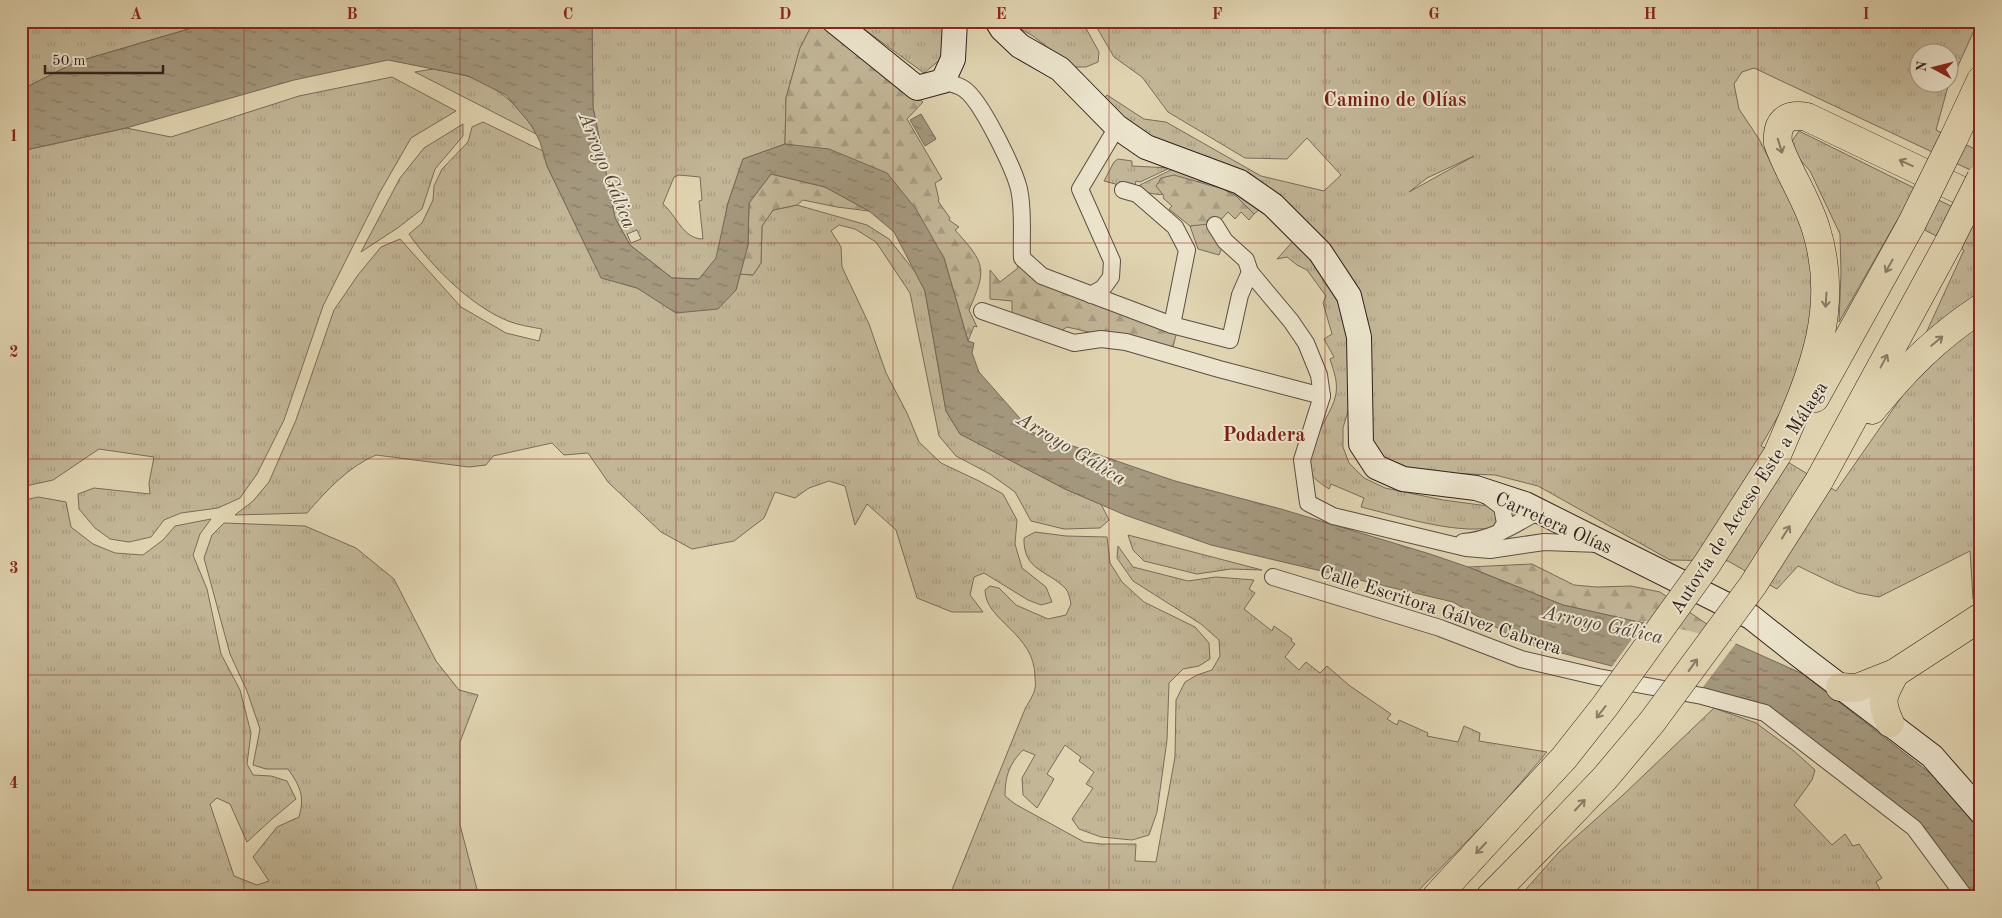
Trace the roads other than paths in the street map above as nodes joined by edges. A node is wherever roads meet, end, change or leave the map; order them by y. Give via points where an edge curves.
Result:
1 (834, 21) edge
2 (955, 21) edge
3 (997, 21) edge
4 (1981, 80) edge
5 (943, 81) junction
6 (1117, 127) junction
7 (1981, 178) edge
8 (1123, 190) dead end
9 (1981, 200) edge
10 (1215, 225) dead end
11 (1250, 272) junction
12 (1091, 295) junction
13 (1981, 308) edge
14 (982, 311) dead end
15 (1172, 325) junction
16 (1322, 396) junction
17 (1777, 455) junction
18 (1822, 476) junction
19 (1476, 488) junction
20 (1539, 510) junction
21 (1499, 533) junction
22 (1445, 543) junction
23 (1520, 544) junction
24 (1608, 545) junction
25 (1273, 577) dead end
26 (1977, 618) edge
27 (1896, 673) junction
28 (1840, 687) junction
29 (1890, 723) junction
30 (1981, 812) edge
31 (1436, 897) edge
32 (1490, 897) edge
33 (1965, 897) edge

1 - 5 main road via 917,88
2 - 5 main road via 953,59
3 - 6 main road, Carretera Olías via 1020,46 1066,74
4 -> 17 highway, Autovía de Acceso Este a Málaga, bridge via 1912,223 1811,406
5 - 12 street via 964,89 977,103 1001,147 1019,188 1022,258 1042,276
6 - 12 street via 1080,189 1112,261 1111,277 1103,288
6 - 19 main road, Carretera Olías via 1146,147 1240,182 1272,206 1320,252 1349,296 1359,337 1361,444 1376,467 1403,479
18 -> 7 highway, bridge
8 - 15 street via 1137,194 1175,227 1187,250
9 -> 17 highway via 1812,119 1791,116 1779,126 1778,143 1816,229 1827,287 1819,346
10 - 11 street via 1225,241 1246,260
11 - 15 street via 1240,295 1230,340
11 - 16 street via 1306,343 1319,375
12 - 15 street
18 -> 13 highway via 1899,376 1958,323
14 - 16 street via 1074,343 1101,339 1126,342
16 - 22 street via 1302,460 1308,503 1334,516
17 -> 31 highway, Autovía de Acceso Este a Málaga, bridge via 1707,564 1611,698 1564,758
32 -> 18 highway, bridge via 1605,778 1652,722 1753,585
19 - 20 main road, Carretera Olías
19 - 21 street via 1502,507 1504,523
20 - 21 street
20 - 23 street via 1530,535
20 - 24 main road, Carretera Olías
21 - 22 street via 1477,541
22 - 23 street via 1490,550
23 - 24 street
24 - 28 main road, Carretera Olías via 1751,617
25 - 33 street, Calle Escritora Gálvez Cabrera via 1440,628 1521,659 1702,696 1765,714 1914,828
26 - 27 highway
27 - 28 highway via 1857,688
27 - 29 highway via 1882,706
28 - 29 main road, Carretera Olías
29 - 30 main road, Carretera Olías via 1932,756

